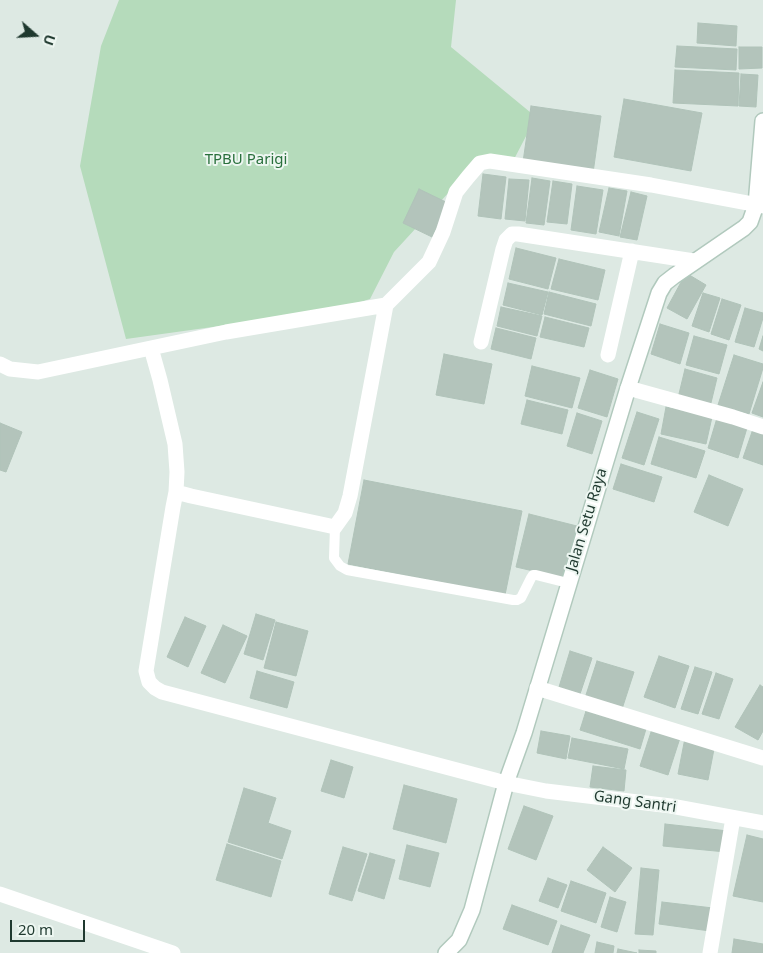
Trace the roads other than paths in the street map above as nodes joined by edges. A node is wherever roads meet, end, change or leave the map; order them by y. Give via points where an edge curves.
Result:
1 (763, 121) edge
2 (760, 205) edge
3 (632, 251) junction
4 (694, 261) junction
5 (386, 304) junction
6 (481, 342) dead end
7 (151, 348) junction
8 (608, 355) dead end
9 (0, 364) edge
10 (628, 388) junction
11 (763, 427) edge
12 (176, 492) junction
13 (335, 527) junction
14 (568, 583) junction
15 (537, 688) junction
16 (763, 758) edge
17 (506, 784) junction
18 (733, 818) junction
19 (763, 823) edge
20 (0, 894) edge
21 (174, 953) edge
22 (446, 953) edge
23 (710, 953) edge

1 - 2 street, Jalan Setu Raya
2 - 4 street, Jalan Setu Raya via 744,228
2 - 5 street via 651,185 490,161 480,163 456,192 429,262
3 - 4 street
3 - 6 street via 512,234 503,249
3 - 8 street
4 - 10 street, Jalan Setu Raya via 665,284 659,293
5 - 7 street
5 - 13 street via 350,496
7 - 9 street via 38,372 10,370
7 - 12 street, Gang Santri via 175,444
10 - 11 street
10 - 14 street, Jalan Setu Raya
12 - 13 street
12 - 17 street, Gang Santri via 146,671 155,688
13 - 14 lane via 334,558 347,570 513,600 521,598 534,575
14 - 15 street, Jalan Setu Raya
15 - 16 street
15 - 17 street, Jalan Setu Raya
17 - 18 street, Gang Santri via 671,806
17 - 22 street, Jalan Setu Raya via 472,910 459,940
18 - 19 street, Gang Santri
18 - 23 street
20 - 21 street

